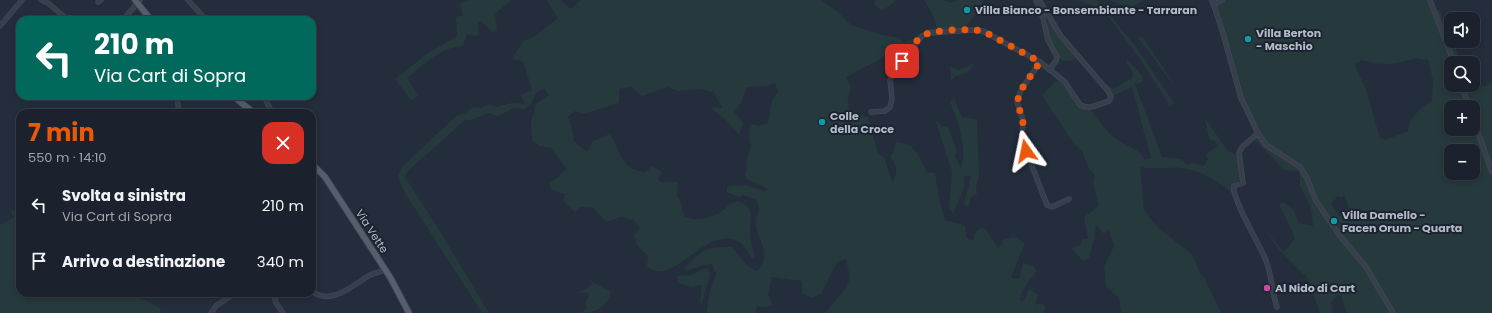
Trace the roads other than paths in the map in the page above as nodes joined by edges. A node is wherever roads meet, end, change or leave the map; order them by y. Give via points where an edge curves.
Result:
1 (22, 0) edge
2 (41, 0) edge
3 (188, 0) edge
4 (1036, 0) edge
5 (1039, 0) edge
6 (1212, 0) edge
7 (1222, 0) edge
8 (1430, 0) edge
9 (138, 1) edge
10 (1214, 4) junction
11 (63, 16) edge
12 (126, 16) edge
13 (148, 16) edge
14 (202, 16) edge
15 (0, 26) edge
16 (1451, 56) edge
17 (1040, 62) junction
18 (1049, 70) junction
19 (238, 100) edge
20 (249, 109) edge
21 (871, 112) dead end
22 (1258, 133) junction
23 (1480, 136) edge
24 (1491, 166) edge
25 (316, 168) edge
26 (1492, 172) edge
27 (1069, 199) dead end
28 (385, 270) junction
29 (316, 293) edge
30 (229, 297) edge
31 (274, 297) edge
32 (1277, 307) dead end
33 (211, 313) edge
34 (283, 313) edge
35 (409, 313) edge
36 (1393, 313) edge

1 - 15 street
2 - 11 street
3 - 14 street
4 - 18 street via 1048,40 1057,57
5 - 18 street via 1061,36 1111,97 1109,101 1089,108 1084,107 1065,82
6 - 10 street
7 - 10 street
8 - 16 street
9 - 12 street
9 - 13 main road
10 - 22 street via 1241,98
17 - 18 street
17 - 21 street via 983,31 929,33 917,42 893,74 889,85 892,99 890,107 885,111
17 - 27 street via 1021,90 1017,102 1023,120 1022,140 1047,205 1052,207
19 - 20 main road
22 - 32 street via 1239,152 1243,183 1234,186 1234,191 1248,227 1264,256
22 - 36 street via 1266,145 1300,167 1316,201 1340,236 1366,267
23 - 24 street
24 - 26 street
25 - 28 main road, Via Vette via 325,177
28 - 29 street via 370,275 346,291 323,296
28 - 35 main road, Via Vette
30 - 33 street
31 - 34 street

